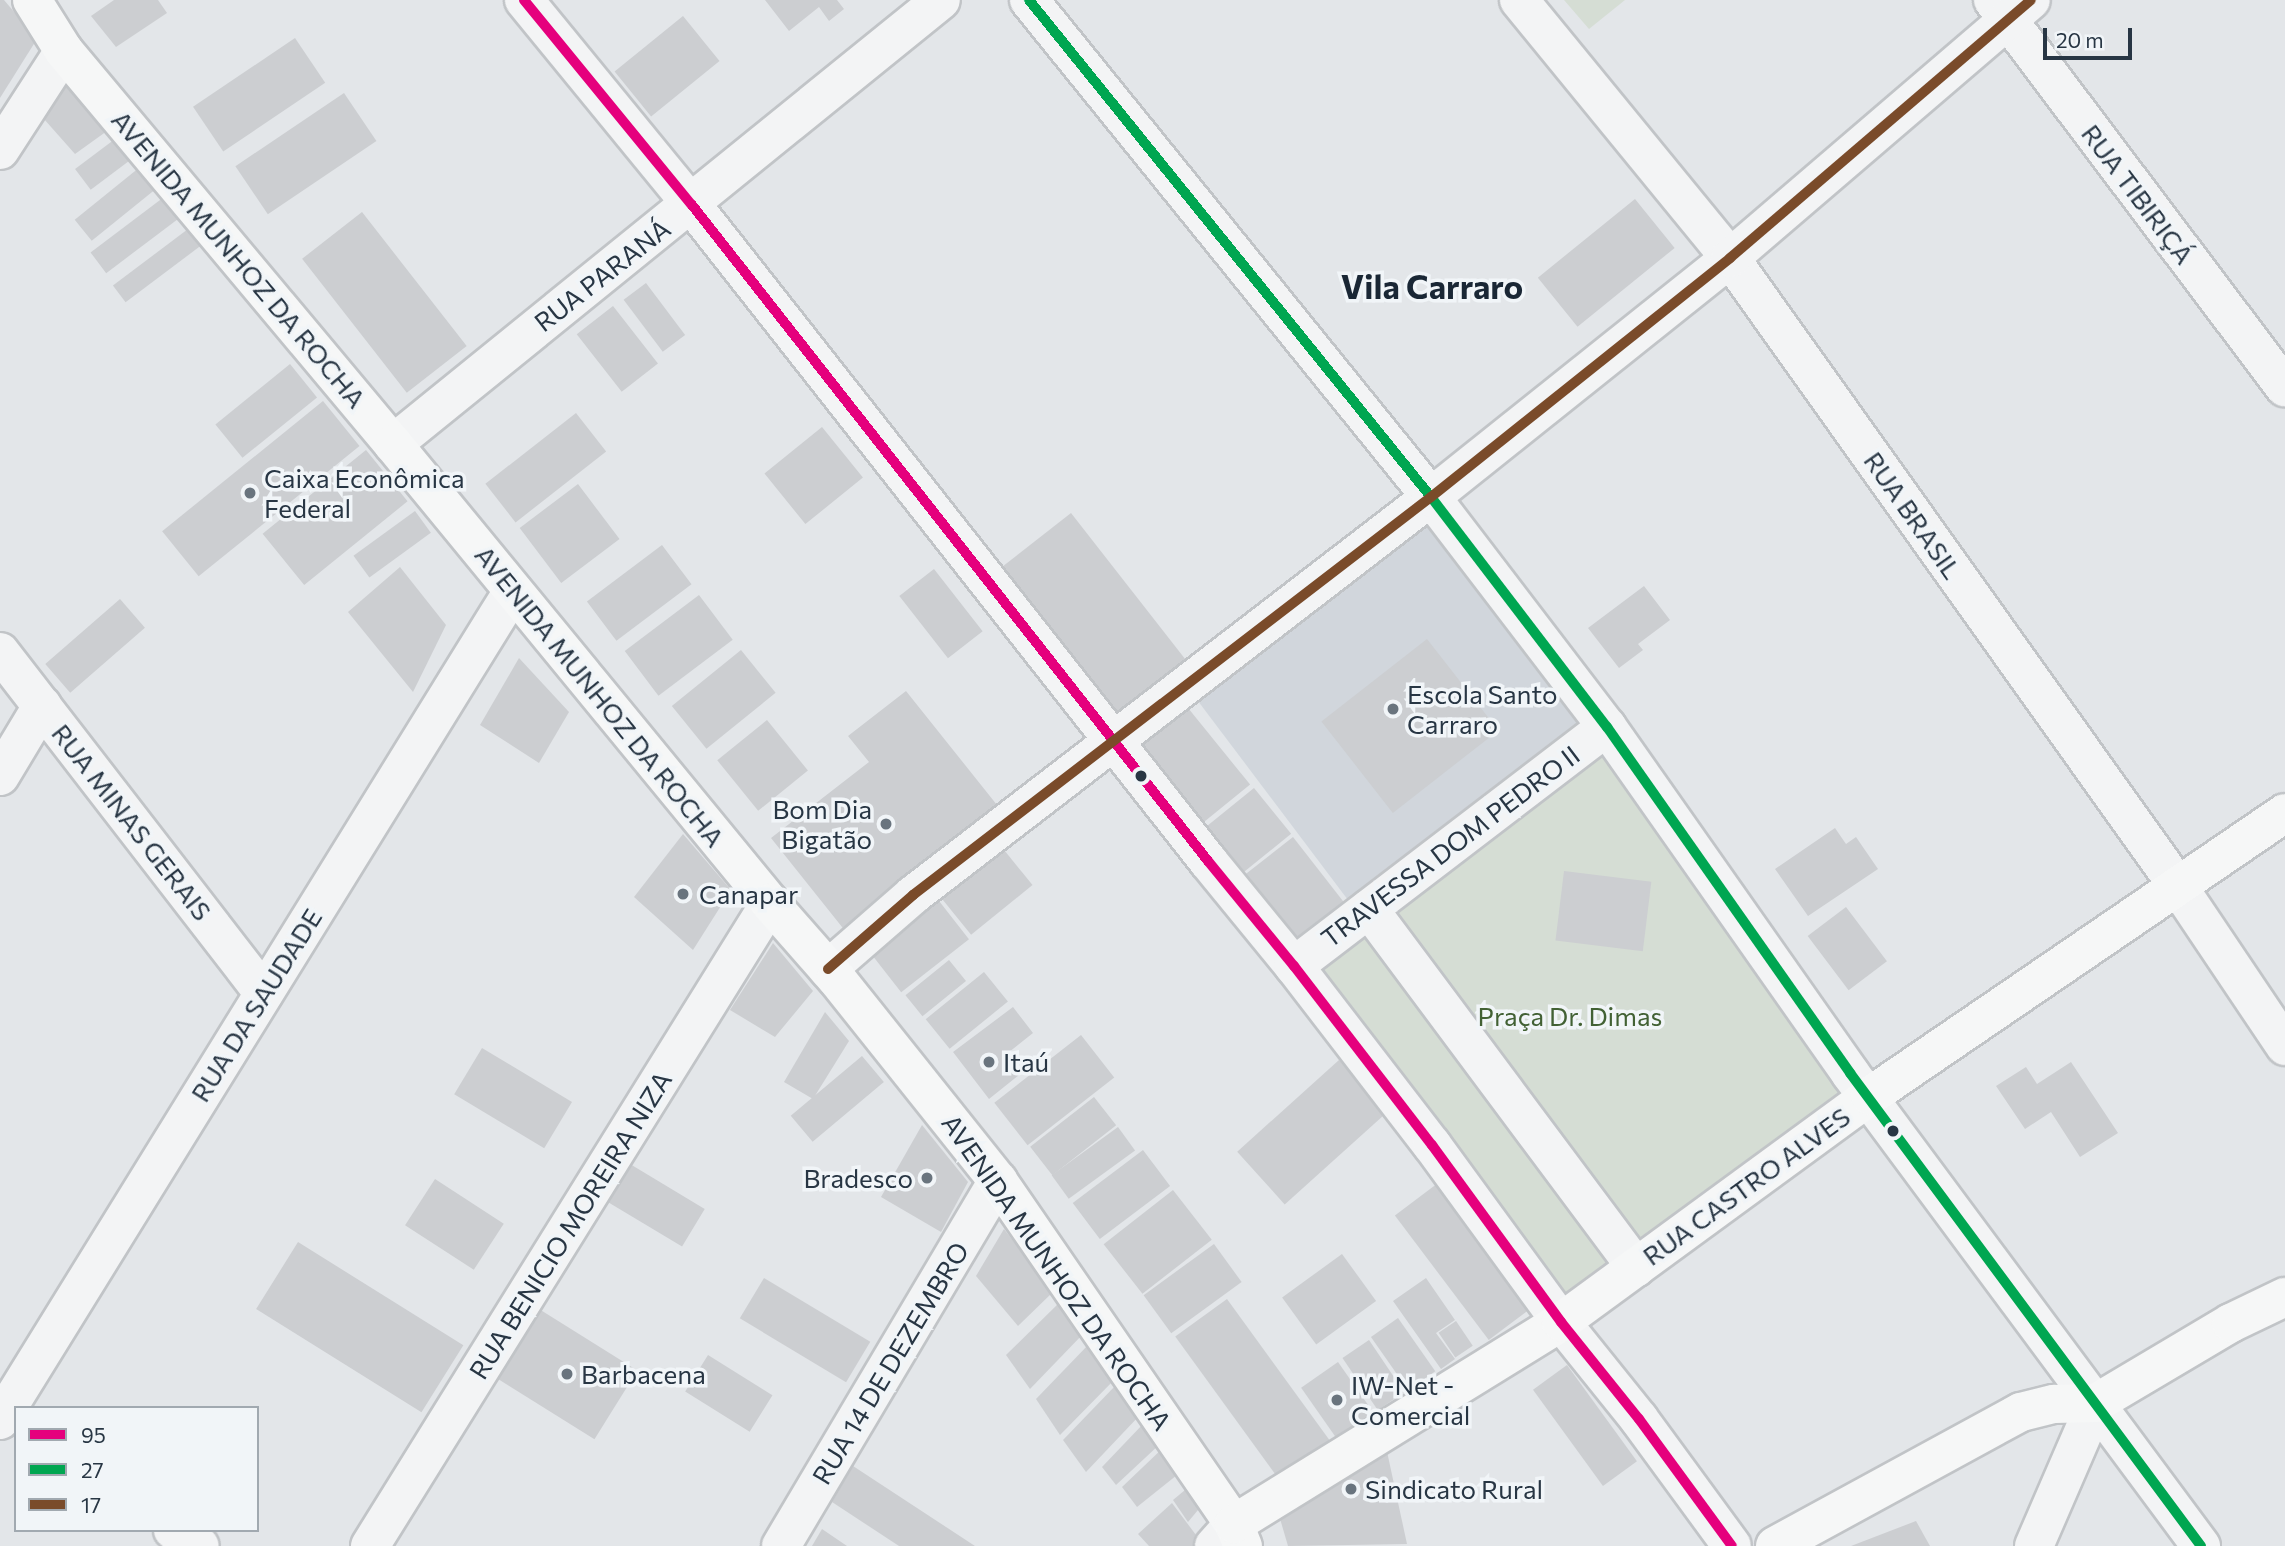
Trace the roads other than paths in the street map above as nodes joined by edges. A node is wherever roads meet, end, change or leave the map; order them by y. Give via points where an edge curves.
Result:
1 (32, 0) edge
2 (524, 0) edge
3 (942, 0) edge
4 (1028, 0) edge
5 (1519, 0) edge
6 (2010, 6) edge
7 (64, 51) junction
8 (0, 150) edge
9 (692, 205) junction
10 (1730, 258) junction
11 (2285, 387) edge
12 (393, 443) junction
13 (1431, 497) junction
14 (513, 591) junction
15 (0, 652) edge
16 (42, 706) junction
17 (1606, 727) junction
18 (1114, 739) junction
19 (0, 776) edge
20 (2285, 813) edge
21 (2177, 885) junction
22 (770, 903) junction
23 (1369, 909) junction
24 (1294, 965) junction
25 (828, 969) junction
26 (264, 993) junction
27 (2285, 1046) edge
28 (1870, 1096) junction
29 (998, 1181) junction
30 (1636, 1267) junction
31 (2285, 1297) edge
32 (1561, 1322) junction
33 (2096, 1403) junction
34 (0, 1420) edge
35 (176, 1532) edge
36 (1230, 1539) edge
37 (200, 1546) edge
38 (370, 1546) edge
39 (781, 1546) edge
40 (1732, 1546) edge
41 (1775, 1546) edge
42 (2034, 1546) edge
43 (2201, 1546) edge

1 - 7 main road, AVENIDA MUNHOZ DA ROCHA
2 - 9 street
3 - 9 street, RUA PARANÁ
4 - 13 street
5 - 10 street, RUA BRASIL
6 - 10 street
6 - 11 street, RUA TIBIRIÇÁ
7 - 8 street
7 - 12 main road, AVENIDA MUNHOZ DA ROCHA
9 - 12 street, RUA PARANÁ
9 - 18 street
10 - 13 street
10 - 21 street, RUA BRASIL
12 - 14 main road, AVENIDA MUNHOZ DA ROCHA
13 - 17 street
13 - 18 street
14 - 22 main road, AVENIDA MUNHOZ DA ROCHA
14 - 26 street, RUA DA SAUDADE
15 - 16 street, RUA MINAS GERAIS
16 - 19 street
16 - 26 street, RUA MINAS GERAIS
17 - 23 street, TRAVESSA DOM PEDRO II
17 - 28 street
18 - 24 street
18 - 25 street via 913,895
20 - 21 main road, RUA CASTRO ALVES
21 - 27 street, RUA BRASIL
21 - 28 main road, RUA CASTRO ALVES
22 - 25 main road, AVENIDA MUNHOZ DA ROCHA
22 - 38 street, RUA BENICIO MOREIRA NIZA
23 - 24 street, TRAVESSA DOM PEDRO II
23 - 30 street
24 - 32 street via 1433,1144
25 - 29 main road, AVENIDA MUNHOZ DA ROCHA
26 - 34 street, RUA DA SAUDADE
28 - 30 main road, RUA CASTRO ALVES
28 - 33 street
29 - 36 main road, AVENIDA MUNHOZ DA ROCHA
29 - 39 street, RUA 14 DE DEZEMBRO
30 - 32 main road, RUA CASTRO ALVES
31 - 33 main road via 2231,1323
32 - 36 main road, RUA CASTRO ALVES
32 - 40 street
33 - 41 main road via 2054,1404 2021,1412
33 - 42 street
33 - 43 street
35 - 37 street

